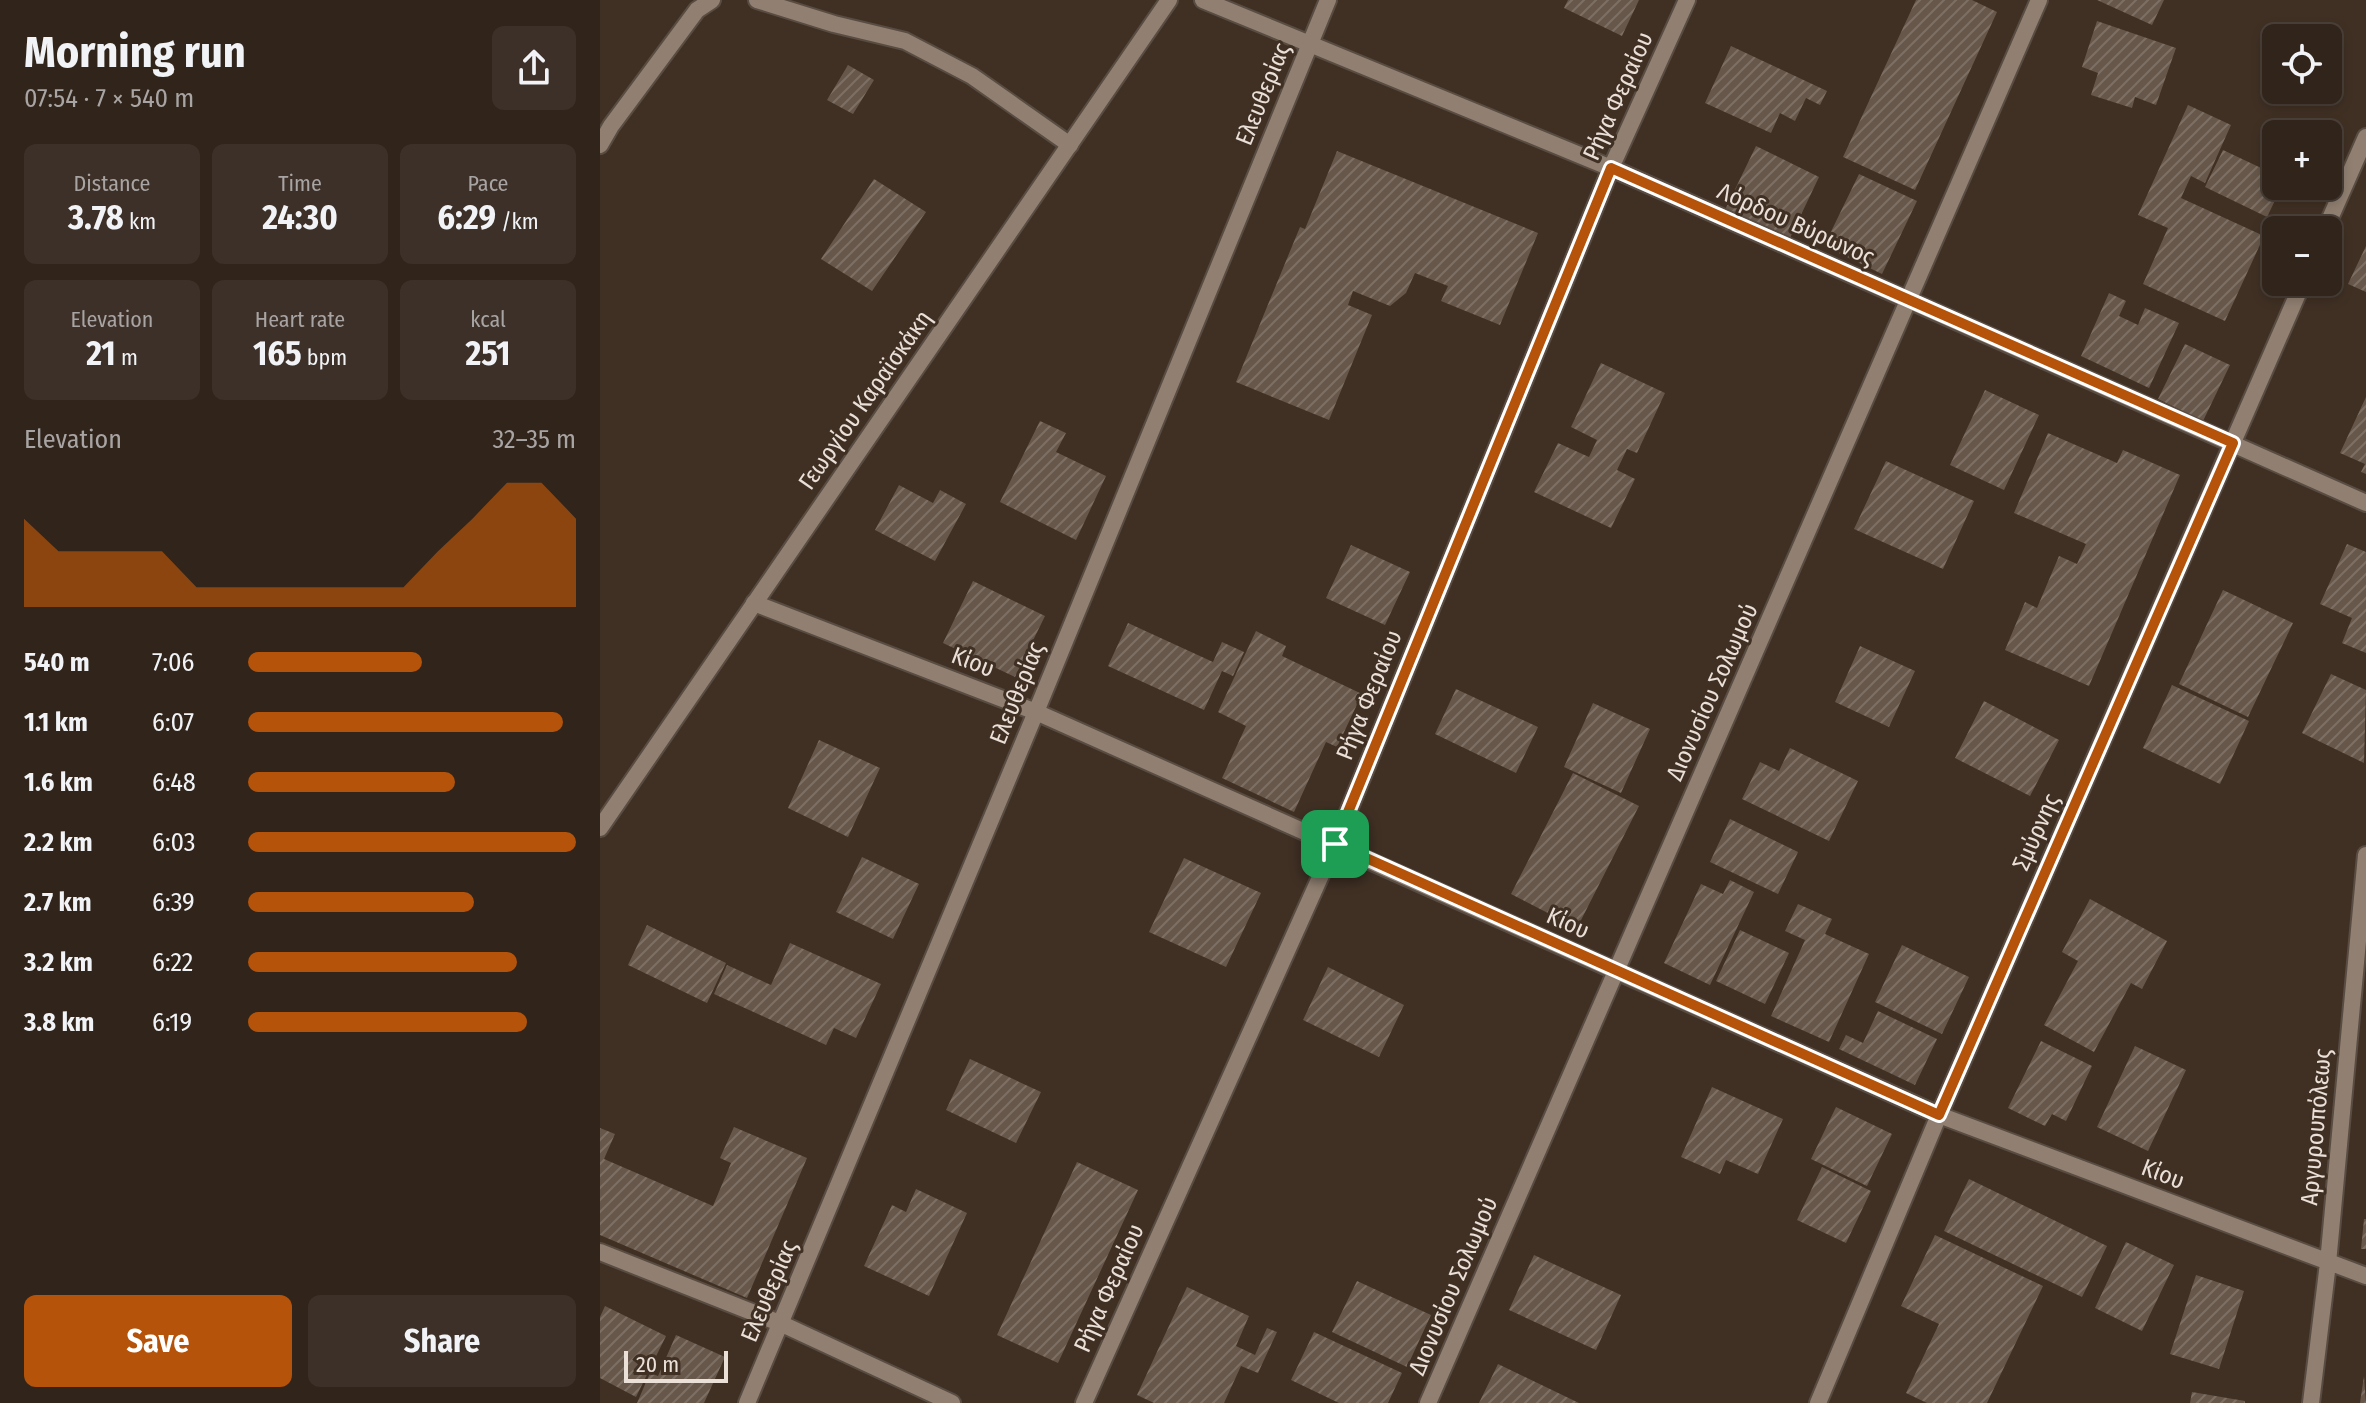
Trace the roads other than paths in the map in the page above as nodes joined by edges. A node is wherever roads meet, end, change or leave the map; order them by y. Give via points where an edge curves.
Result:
1 (712, 0) edge
2 (757, 0) edge
3 (1169, 0) edge
4 (1203, 0) edge
5 (1328, 0) edge
6 (1687, 0) edge
7 (2039, 0) edge
8 (1308, 45) junction
9 (2366, 137) edge
10 (600, 145) edge
11 (1070, 145) junction
12 (1611, 168) junction
13 (2331, 216) edge
14 (2297, 296) edge
15 (1909, 300) junction
16 (2233, 443) junction
17 (2366, 503) edge
18 (754, 603) junction
19 (1036, 712) junction
20 (600, 828) edge
21 (1335, 844) junction
22 (2366, 855) edge
23 (1616, 971) junction
24 (1939, 1115) junction
25 (600, 1252) edge
26 (2328, 1263) junction
27 (2366, 1276) edge
28 (782, 1324) junction
29 (747, 1403) edge
30 (952, 1403) edge
31 (1084, 1403) edge
32 (1428, 1403) edge
33 (1818, 1403) edge
34 (2311, 1403) edge

1 - 10 street via 697,10
2 - 11 street via 905,41 972,76
3 - 11 street, Γεωργίου Καραϊσκάκη
4 - 8 street, Λόρδου Βύρωνος
5 - 8 street, Ελευθερίας
6 - 12 street, Ρήγα Φεραίου
7 - 15 street, Διονυσίου Σολωμού
8 - 12 street, Λόρδου Βύρωνος
8 - 19 street, Ελευθερίας
9 - 13 street
11 - 18 street, Γεωργίου Καραϊσκάκη
12 - 15 street, Λόρδου Βύρωνος
12 - 21 street, Ρήγα Φεραίου
14 - 16 street, Σμύρνης
15 - 16 street, Λόρδου Βύρωνος
15 - 23 street, Διονυσίου Σολωμού
16 - 17 street, Λόρδου Βύρωνος
16 - 24 street, Σμύρνης
18 - 19 street, Κίου
18 - 20 street, Γεωργίου Καραϊσκάκη
19 - 21 street, Κίου
19 - 28 street, Ελευθερίας
21 - 23 street, Κίου
21 - 31 street, Ρήγα Φεραίου
22 - 26 street, Αργυρουπόλεως
23 - 24 street, Κίου
23 - 32 street, Διονυσίου Σολωμού
24 - 26 street, Κίου
24 - 33 street, Σμύρνης
25 - 28 street
26 - 27 street, Κίου
26 - 34 street, Αργυρουπόλεως
28 - 29 street, Ελευθερίας
28 - 30 street

